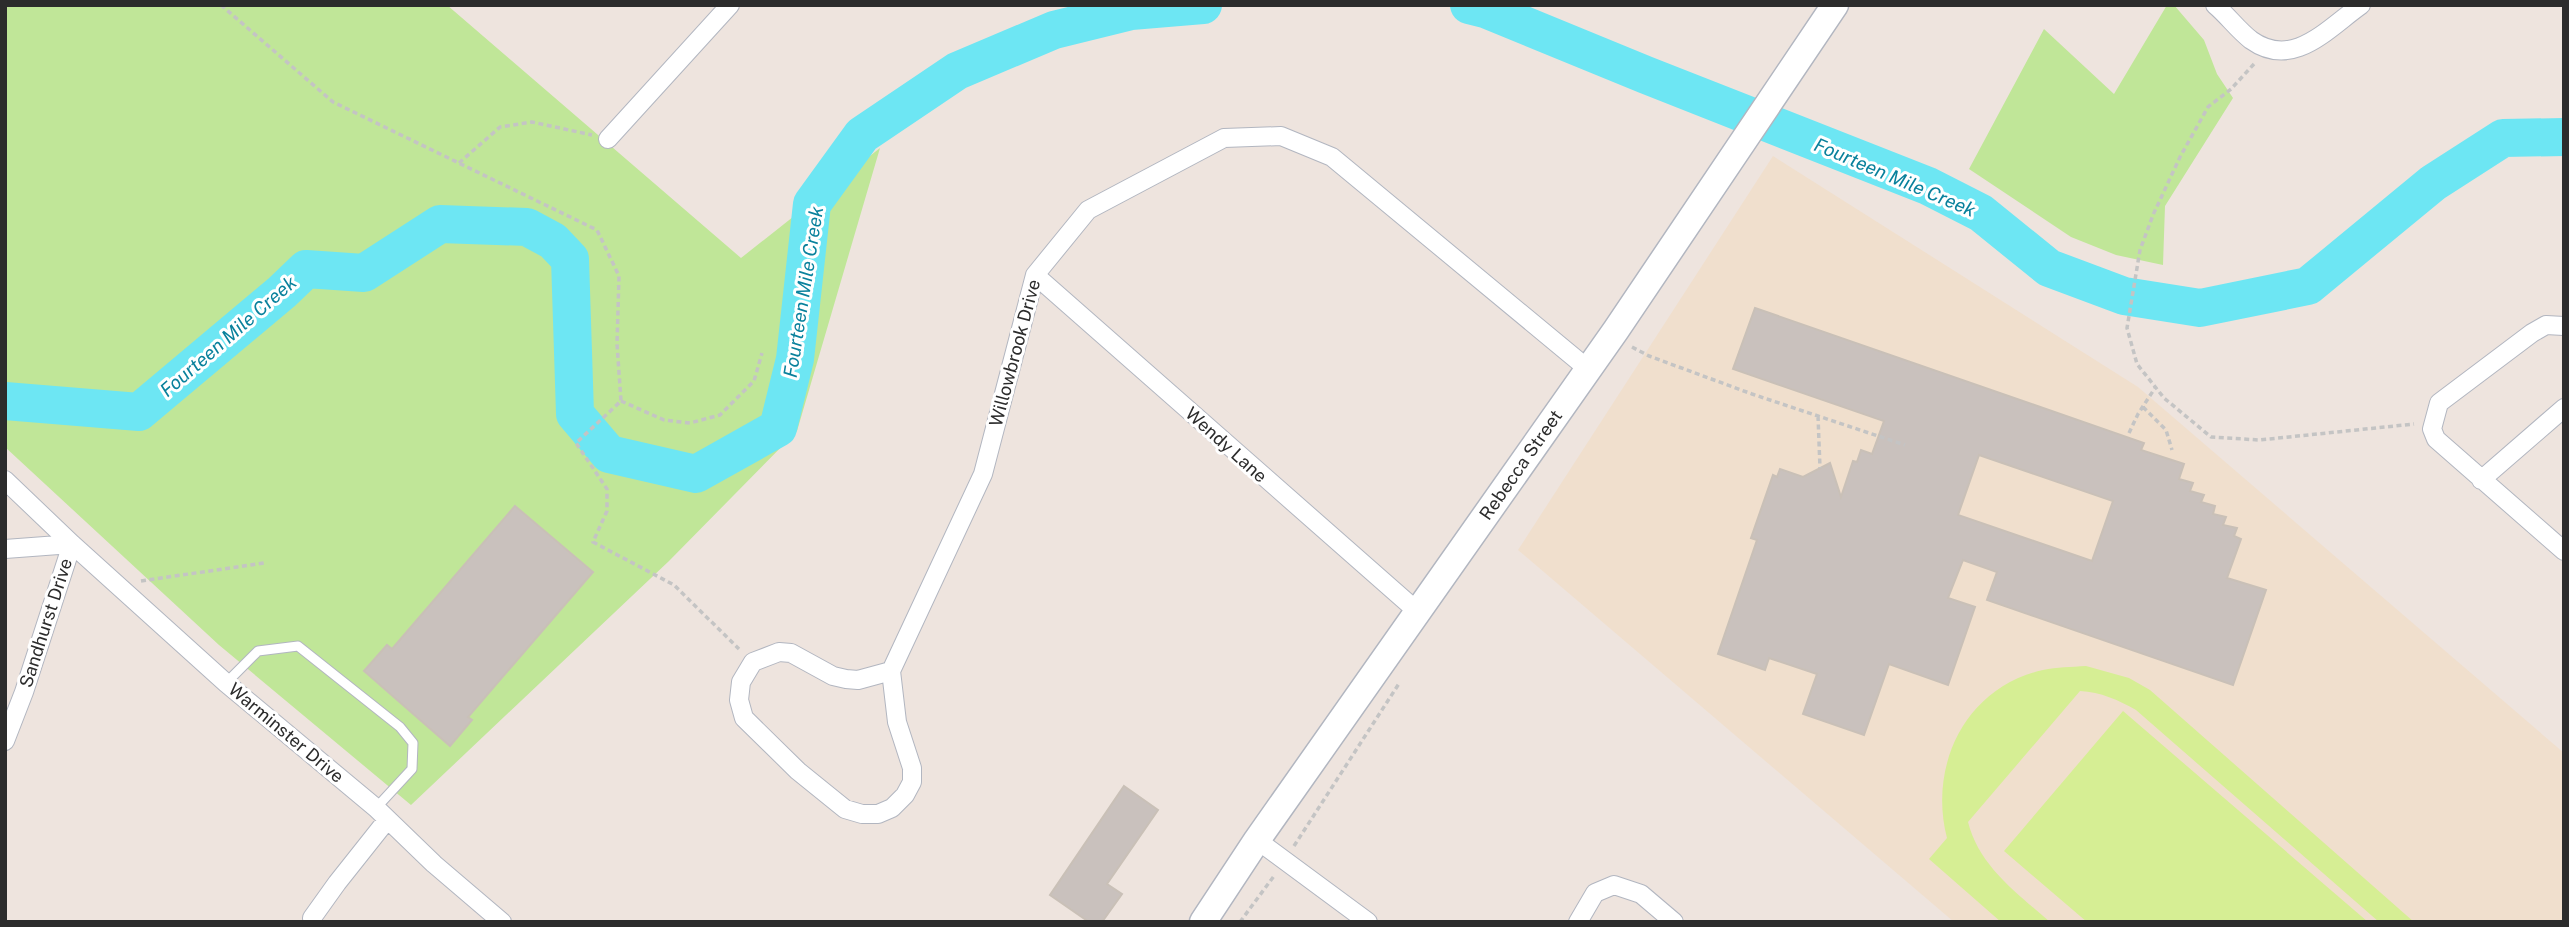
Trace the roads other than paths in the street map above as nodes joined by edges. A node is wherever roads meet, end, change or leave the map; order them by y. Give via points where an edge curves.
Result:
1 (730, 5) edge
2 (1835, 5) edge
3 (2215, 5) edge
4 (2361, 5) edge
5 (608, 139) road end
6 (1035, 275) junction
7 (2564, 326) edge
8 (1588, 369) junction
9 (2564, 408) edge
10 (5, 480) edge
11 (2481, 480) junction
12 (72, 544) junction
13 (5, 549) edge
14 (2564, 551) edge
15 (1418, 612) junction
16 (891, 671) junction
17 (226, 683) junction
18 (5, 741) edge
19 (382, 814) junction
20 (1257, 840) junction
21 (312, 918) dead end
22 (502, 922) edge
23 (1203, 922) edge
24 (1368, 922) edge
25 (1578, 922) edge
26 (1674, 922) edge

1 - 5 street
2 - 8 main road, Rebecca Street
3 - 4 street via 2249,38 2268,50 2284,53 2300,48
6 - 8 street, Willowbrook Drive via 1088,210 1224,138 1281,136 1332,157
6 - 15 street, Wendy Lane
6 - 16 street, Willowbrook Drive via 983,474
7 - 11 street via 2546,326 2532,333 2439,403 2432,429 2436,439
8 - 15 main road, Rebecca Street
9 - 11 street
10 - 12 street, Warminster Drive
11 - 14 street
12 - 13 street
12 - 17 street, Warminster Drive
12 - 18 street, Sandhurst Drive
15 - 20 main road, Rebecca Street
16 - 16 street via 846,679 791,653 779,652 753,662 741,682 739,700 744,718 807,779 845,809 878,814 892,808 912,782 897,722
17 - 19 street, Warminster Drive
17 - 19 lane via 258,651 298,646 400,727 413,743 412,769
19 - 21 street
19 - 22 street, Warminster Drive
20 - 23 main road, Rebecca Street
20 - 24 street
25 - 26 street via 1595,893 1614,885 1641,894

